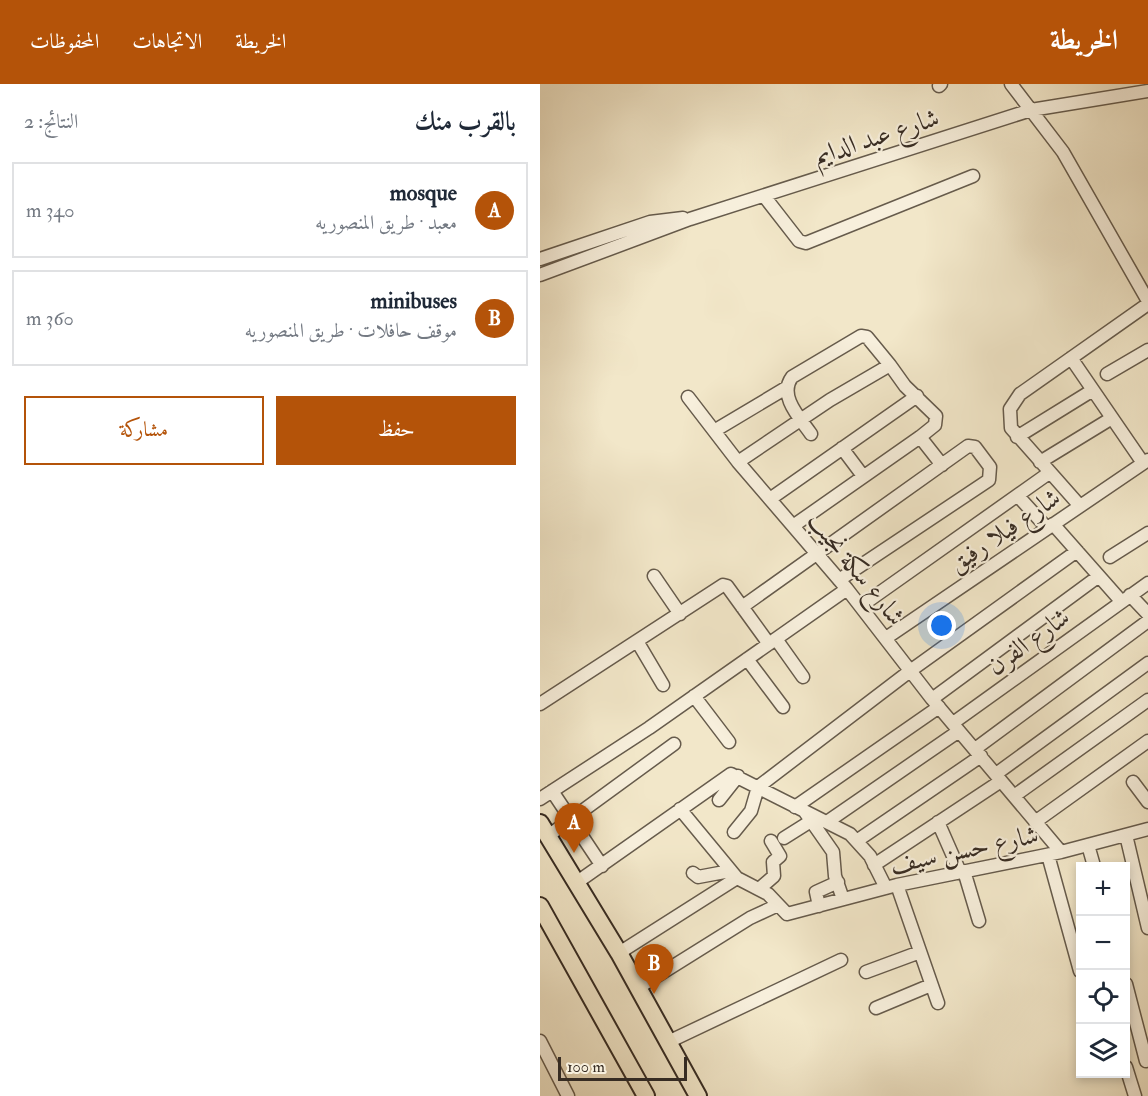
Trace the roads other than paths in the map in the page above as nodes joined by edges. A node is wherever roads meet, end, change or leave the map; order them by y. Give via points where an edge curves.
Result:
1 (1011, 84) edge
2 (1148, 91) edge
3 (1031, 110) junction
4 (973, 176) dead end
5 (764, 196) junction
6 (690, 219) junction
7 (540, 259) edge
8 (540, 275) edge
9 (1148, 303) edge
10 (1148, 350) edge
11 (1071, 358) junction
12 (890, 365) junction
13 (1107, 374) dead end
14 (786, 388) junction
15 (1094, 390) junction
16 (916, 396) junction
17 (688, 397) dead end
18 (1112, 418) junction
19 (801, 419) junction
20 (714, 430) junction
21 (811, 434) dead end
22 (920, 437) junction
23 (1017, 437) junction
24 (842, 448) junction
25 (1146, 461) edge
26 (738, 462) junction
27 (1040, 462) junction
28 (942, 465) junction
29 (1049, 473) junction
30 (863, 476) junction
31 (1018, 496) junction
32 (770, 499) junction
33 (1080, 506) junction
34 (793, 526) junction
35 (1050, 526) junction
36 (1148, 533) edge
37 (1077, 551) junction
38 (818, 555) junction
39 (1110, 557) dead end
40 (654, 576) dead end
41 (1099, 576) junction
42 (1148, 583) edge
43 (843, 584) junction
44 (1126, 598) junction
45 (861, 606) junction
46 (742, 607) junction
47 (680, 614) junction
48 (1148, 614) edge
49 (1148, 621) edge
50 (886, 638) junction
51 (637, 641) junction
52 (772, 641) junction
53 (747, 659) junction
54 (1148, 663) edge
55 (910, 671) junction
56 (803, 677) dead end
57 (663, 685) dead end
58 (694, 696) junction
59 (1148, 700) edge
60 (936, 703) junction
61 (540, 704) edge
62 (783, 707) dead end
63 (956, 727) junction
64 (1148, 741) edge
65 (729, 742) dead end
66 (674, 744) dead end
67 (978, 753) junction
68 (738, 776) junction
69 (998, 778) junction
70 (1133, 782) dead end
71 (758, 787) junction
72 (552, 791) junction
73 (1014, 796) junction
74 (540, 799) edge
75 (719, 800) dead end
76 (1148, 802) edge
77 (680, 809) junction
78 (803, 813) junction
79 (571, 820) junction
80 (827, 822) junction
81 (938, 822) junction
82 (1035, 822) junction
83 (1148, 829) edge
84 (544, 830) edge
85 (734, 832) dead end
86 (1126, 835) junction
87 (784, 838) dead end
88 (858, 840) junction
89 (771, 841) dead end
90 (1088, 845) junction
91 (1060, 852) junction
92 (1048, 855) junction
93 (1093, 862) edge
94 (874, 865) junction
95 (602, 866) junction
96 (962, 871) junction
97 (693, 873) dead end
98 (733, 874) junction
99 (838, 882) junction
100 (576, 883) junction
101 (891, 887) junction
102 (759, 889) junction
103 (843, 899) junction
104 (778, 905) junction
105 (540, 906) edge
106 (819, 906) junction
107 (979, 921) dead end
108 (1148, 928) edge
109 (920, 952) junction
110 (619, 953) junction
111 (841, 960) dead end
112 (1080, 970) edge
113 (866, 972) dead end
114 (931, 985) junction
115 (638, 988) junction
116 (1130, 1002) edge
117 (938, 1004) dead end
118 (876, 1008) dead end
119 (540, 1041) edge
120 (668, 1042) junction
121 (1147, 1061) edge
122 (1130, 1065) edge
123 (1129, 1078) edge
124 (568, 1096) edge
125 (645, 1096) edge
126 (698, 1096) edge
127 (1135, 1096) edge

1 - 3 street
2 - 3 street, شارع عبد الدايم
3 - 5 street, شارع عبد الدايم
3 - 9 street via 1090,196
4 - 5 street via 806,243 799,241
5 - 6 street, شارع عبد الدايم
6 - 7 street, شارع عبد الدايم via 650,222
6 - 8 street, شارع عبد الدايم
9 - 11 street
10 - 13 street
11 - 15 street
11 - 23 street via 1014,401 1009,418
12 - 14 street via 867,337 861,336 792,377
12 - 16 street
12 - 19 street
14 - 19 street
14 - 20 street
15 - 18 street
15 - 23 street
16 - 22 street via 937,418 935,425
16 - 24 street
17 - 20 street, شارع سكة نجيب
18 - 25 street
18 - 27 street
19 - 21 street
19 - 26 street
20 - 26 street, شارع سكة نجيب
22 - 28 street
22 - 30 street
23 - 27 street
24 - 30 street
24 - 32 street
25 - 33 street, شارع فيلا رفيق
26 - 32 street, شارع سكة نجيب
27 - 29 street
28 - 38 street
28 - 43 street via 972,446 990,467 991,476
29 - 31 street
29 - 33 street
30 - 34 street
31 - 35 street
31 - 45 street
32 - 34 street, شارع سكة نجيب
33 - 35 street, شارع فيلا رفيق
34 - 38 street, شارع سكة نجيب
35 - 37 street
35 - 50 street, شارع فيلا رفيق
36 - 39 street
37 - 41 street
37 - 55 street
38 - 43 street, شارع سكة نجيب
38 - 46 street
40 - 47 street
41 - 44 street
41 - 60 street
42 - 44 street, شارع الفرن
43 - 45 street, شارع سكة نجيب
43 - 52 street
44 - 48 street
44 - 63 street, شارع الفرن
45 - 50 street, شارع سكة نجيب
46 - 47 street via 723,585
46 - 52 street
47 - 51 street
49 - 67 street
50 - 55 street, شارع سكة نجيب
51 - 57 street
51 - 61 street
52 - 53 street
52 - 56 street
53 - 58 street
53 - 62 street
54 - 69 street
55 - 60 street, شارع سكة نجيب
55 - 71 street
58 - 65 street
58 - 72 street
59 - 73 street
60 - 63 street, شارع سكة نجيب
60 - 78 street
63 - 67 street, شارع سكة نجيب
63 - 80 street, شارع الفرن
64 - 82 street
66 - 79 street
67 - 69 street, شارع سكة نجيب
67 - 88 street
68 - 71 street
68 - 75 street
68 - 77 street via 727,776
69 - 73 street, شارع سكة نجيب
69 - 81 street
70 - 76 street
71 - 78 street
71 - 85 street via 751,811
72 - 74 street
72 - 79 street
73 - 82 street, شارع سكة نجيب
77 - 95 street
77 - 98 street
78 - 80 street
78 - 87 street
78 - 99 street via 833,852
79 - 84 street
79 - 95 street
80 - 88 street
81 - 94 street
81 - 96 street
82 - 91 street, شارع سكة نجيب
83 - 86 street, شارع حسن سيف
84 - 100 main road
86 - 90 street, شارع حسن سيف
86 - 108 street
88 - 94 street
89 - 102 street via 780,856 773,862 774,876
90 - 91 street, شارع حسن سيف
90 - 93 street
91 - 92 street, شارع حسن سيف
92 - 96 street, شارع حسن سيف
92 - 112 street
94 - 101 street
95 - 100 street
96 - 101 street, شارع حسن سيف
96 - 107 street
97 - 98 street via 698,877
98 - 102 street
98 - 110 street
99 - 103 street
99 - 106 street via 816,891
100 - 110 main road
101 - 103 street, شارع حسن سيف
101 - 109 street
102 - 104 street
103 - 106 street, شارع حسن سيف
104 - 106 street, شارع حسن سيف via 790,914
104 - 115 street
105 - 125 main road
109 - 113 street
109 - 114 street
110 - 115 main road
111 - 120 street
114 - 117 street
114 - 118 street
115 - 120 main road
116 - 121 street
119 - 124 street
120 - 126 main road
121 - 122 street
123 - 127 street

